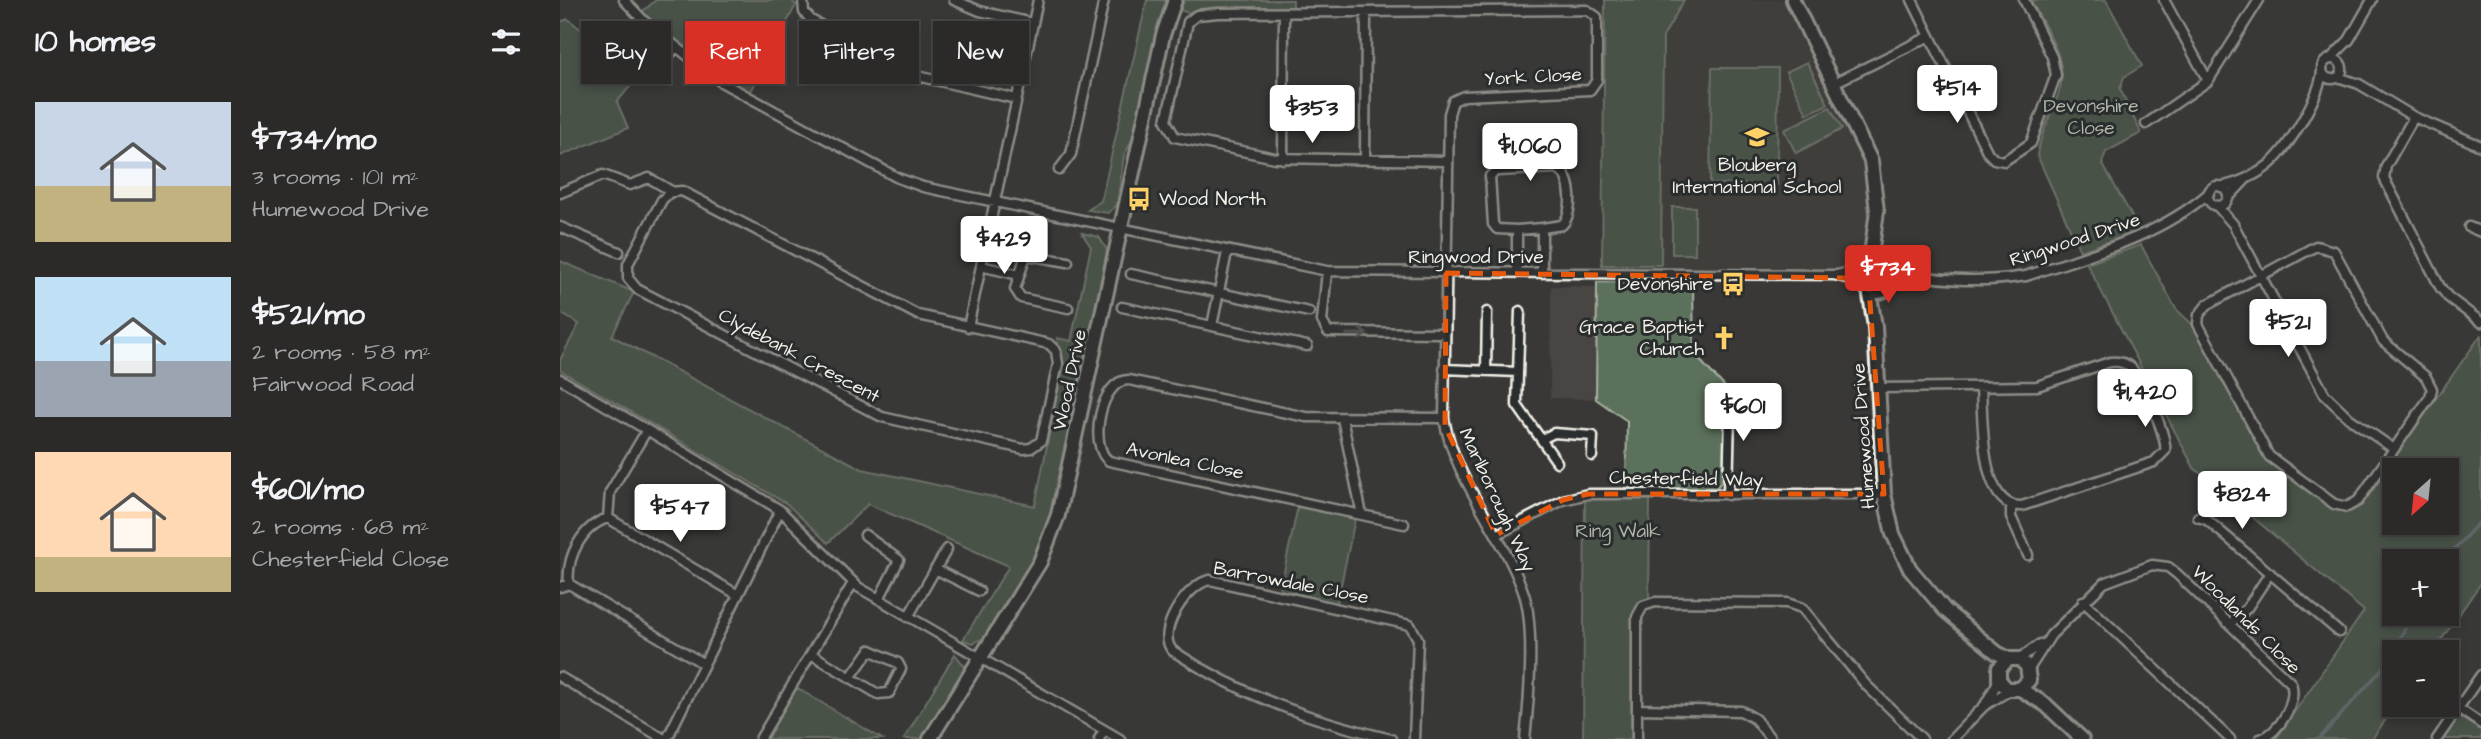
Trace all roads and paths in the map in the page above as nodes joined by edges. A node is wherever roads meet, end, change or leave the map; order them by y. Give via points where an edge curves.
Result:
1 (624, 0) edge
2 (803, 0) edge
3 (954, 0) edge
4 (1038, 0) edge
5 (1104, 0) edge
6 (1175, 0) edge
7 (1793, 0) edge
8 (1912, 0) edge
9 (2024, 0) edge
10 (2164, 0) edge
11 (2259, 0) edge
12 (2372, 0) edge
13 (1366, 12) junction
14 (1284, 13) junction
15 (1032, 23) junction
16 (1930, 36) junction
17 (2349, 40) junction
18 (676, 47) junction
19 (671, 53) edge
20 (2330, 59) junction
21 (2342, 66) junction
22 (2322, 71) junction
23 (2337, 78) junction
24 (2207, 81) junction
25 (1834, 83) junction
26 (2359, 84) junction
27 (2315, 97) junction
28 (1016, 99) junction
29 (2414, 117) junction
30 (2146, 124) dead end
31 (2481, 146) edge
32 (1283, 159) junction
33 (1365, 159) junction
34 (1447, 161) junction
35 (1059, 170) dead end
36 (2247, 178) junction
37 (2221, 187) junction
38 (673, 191) junction
39 (560, 193) edge
40 (2209, 193) junction
41 (2228, 199) junction
42 (994, 202) junction
43 (2216, 206) junction
44 (2189, 211) junction
45 (2233, 224) junction
46 (560, 226) edge
47 (1877, 227) junction
48 (2469, 227) dead end
49 (1542, 228) junction
50 (1122, 229) junction
51 (1517, 230) junction
52 (2481, 232) edge
53 (619, 252) dead end
54 (1227, 252) junction
55 (1068, 262) dead end
56 (981, 266) junction
57 (1888, 266) junction
58 (1327, 271) junction
59 (1446, 273) junction
60 (1517, 273) junction
61 (1542, 273) junction
62 (1131, 274) dead end
63 (1019, 275) junction
64 (1834, 275) junction
65 (1866, 276) junction
66 (1925, 276) junction
67 (2262, 276) junction
68 (1887, 287) junction
69 (1219, 292) junction
70 (1122, 307) dead end
71 (1068, 308) dead end
72 (1309, 312) dead end
73 (1487, 312) dead end
74 (1520, 312) dead end
75 (2481, 322) edge
76 (1212, 326) junction
77 (968, 327) junction
78 (1875, 327) junction
79 (1444, 333) junction
80 (1307, 346) dead end
81 (1444, 369) junction
82 (1486, 371) junction
83 (1518, 372) junction
84 (560, 379) edge
85 (1981, 387) junction
86 (1879, 388) junction
87 (1768, 398) dead end
88 (1342, 418) junction
89 (1444, 418) junction
90 (647, 430) junction
91 (1542, 439) junction
92 (2394, 449) junction
93 (1592, 456) dead end
94 (1557, 462) dead end
95 (1884, 494) junction
96 (1728, 495) junction
97 (2011, 505) junction
98 (780, 510) junction
99 (1362, 515) junction
100 (2198, 517) dead end
101 (608, 518) junction
102 (1404, 524) dead end
103 (864, 535) dead end
104 (1496, 535) junction
105 (947, 549) dead end
106 (2028, 555) dead end
107 (935, 569) junction
108 (2270, 573) junction
109 (853, 583) junction
110 (564, 585) edge
111 (979, 591) dead end
112 (738, 595) junction
113 (879, 599) junction
114 (2083, 601) junction
115 (908, 617) junction
116 (2230, 624) junction
117 (2339, 632) dead end
118 (2051, 635) junction
119 (811, 654) junction
120 (981, 659) junction
121 (704, 664) junction
122 (2007, 667) junction
123 (2481, 675) edge
124 (560, 677) edge
125 (850, 678) junction
126 (2022, 682) junction
127 (1984, 706) junction
128 (2459, 707) edge
129 (1637, 709) junction
130 (2459, 709) edge
131 (2452, 717) edge
132 (2481, 724) edge
133 (1104, 730) junction
134 (665, 739) edge
135 (760, 739) edge
136 (930, 739) edge
137 (1099, 739) edge
138 (1120, 739) edge
139 (1391, 739) edge
140 (1414, 739) edge
141 (1525, 739) edge
142 (1637, 739) edge
143 (1771, 739) edge
144 (1922, 739) edge
145 (1952, 739) edge
146 (2082, 739) edge
147 (2230, 739) edge
148 (2260, 739) edge
149 (2437, 739) edge

1 - 18 street, Ringwood Drive
2 - 28 street via 804,12 811,20 909,74
3 - 15 street
4 - 15 street
5 - 35 street via 1071,155
6 - 50 street, Wood Drive via 1163,35
7 - 25 street, Humewood Drive
8 - 16 street
9 - 16 street via 2056,75 2031,143 2004,161 1987,153
10 - 24 street
11 - 24 street
12 - 17 street
13 - 14 street, York Close
13 - 33 street
13 - 34 street, York Close via 1587,10 1597,17 1597,80 1593,88 1460,96 1449,108
14 - 32 street
14 - 32 street, York Close via 1207,13 1192,18 1185,27 1166,121 1175,137
15 - 28 street
16 - 25 street
17 - 20 street
17 - 21 street
18 - 19 street
18 - 42 street, Ringwood Drive via 737,92 898,178
20 - 21 street
20 - 22 street
21 - 23 street
21 - 26 street
22 - 23 street
22 - 27 street
23 - 26 street
23 - 27 street
24 - 30 street
25 - 47 street, Humewood Drive via 1871,161
26 - 29 street
27 - 36 street via 2279,155
28 - 42 street
29 - 31 street
29 - 75 street via 2386,166 2386,186 2440,287
32 - 33 street, York Close
33 - 34 street, York Close
34 - 59 street, York Close
36 - 37 street
36 - 41 street
37 - 40 street
37 - 41 street
38 - 39 street via 649,178 630,185 603,175
38 - 77 street, Clydebank Crescent via 686,193 910,312
38 - 77 street, Clydebank Crescent via 662,200 628,264 633,286 882,417 1023,449 1035,446 1044,433 1058,363 1056,351 1044,342
40 - 43 street
40 - 44 street, Ringwood Drive
41 - 43 street
41 - 45 street
42 - 50 street, Ringwood Drive
42 - 56 street
43 - 44 street, Ringwood Drive
43 - 45 street
44 - 66 street, Ringwood Drive via 2143,237 2026,276
45 - 67 street
46 - 53 street
47 - 57 street, Humewood Drive
47 - 65 street, Humewood Drive
48 - 52 street
49 - 51 street
49 - 51 street via 1567,220 1564,172 1557,168 1496,171 1489,178 1493,224 1497,229
49 - 61 street
50 - 54 street, Ringwood Drive
50 - 120 street, Wood Drive via 1058,515 1040,562
51 - 60 street
54 - 58 street, Ringwood Drive
54 - 69 street
55 - 63 street via 1028,254
56 - 63 street
56 - 77 street
57 - 65 street
57 - 66 street, Ringwood Drive
57 - 68 street, Humewood Drive
58 - 59 street, Ringwood Drive
58 -> 79 street via 1322,321 1328,332
59 - 60 street, Ringwood Drive
59 - 79 street, Marlborough Way
60 - 61 street, Ringwood Drive
61 - 64 street, Ringwood Drive
62 - 69 street
63 - 71 street via 1018,296
64 - 65 street, Ringwood Drive
64 - 65 street, Ringwood Drive
65 - 68 street
65 - 78 street, Humewood Drive
66 - 68 street, Ringwood Drive
67 - 92 street via 2325,395
67 - 92 street via 2316,246 2329,248 2339,257 2383,341 2431,385 2430,397
67 - 92 street via 2204,308 2198,324 2269,456 2334,504 2347,507 2358,501
68 - 78 street, Humewood Drive
69 - 72 street
69 - 76 street
70 - 76 street
73 - 82 street
74 - 83 street
76 - 80 street
78 - 86 street, Humewood Drive
79 - 81 street, Marlborough Way
81 - 82 street
81 - 89 street, Marlborough Way
82 - 83 street
83 - 91 street via 1517,405
84 - 90 street
85 - 86 street
85 - 97 street via 1985,462
85 - 97 street via 2036,386 2122,362 2135,372 2166,438 2165,451 2154,462 2022,506
86 - 95 street, Humewood Drive
87 - 96 street via 1744,399 1730,413
88 - 89 street, Avonlea Close
88 - 99 street
88 - 99 street, Avonlea Close via 1294,416 1123,380 1107,391 1097,447 1113,462
89 - 104 street, Marlborough Way via 1455,455
90 - 98 street
90 - 101 street via 610,492
91 - 93 street via 1554,433 1593,436
91 - 94 street
95 - 96 street, Chesterfield Way
95 - 122 street, Humewood Drive via 1893,534 1910,569
96 - 104 street, Chesterfield Way via 1578,496
97 - 106 street via 2011,517
98 - 109 street
98 - 112 street
99 - 102 street, Avonlea Close
100 - 108 street
101 - 110 street via 589,527 569,562
101 - 112 street
103 - 113 street via 899,560
104 - 141 street, Marlborough Way via 1527,605
105 - 107 street
107 - 111 street
107 - 115 street
108 - 116 street
108 - 117 street
109 - 113 street
109 - 119 street
110 - 121 street
112 - 121 street
113 - 115 street
114 - 116 street, Woodlands Close via 2111,579 2162,565
114 - 118 street, Woodlands Close
114 - 147 street
115 - 120 street
116 - 148 street, Woodlands Close via 2288,679 2294,692 2272,732
118 - 122 street, Woodlands Close
118 - 126 street, Woodlands Close
119 - 125 street
119 - 135 street
120 - 133 street
120 - 136 street, Wood Drive
121 - 134 street
122 - 126 street
122 - 126 street
122 - 127 street
123 - 128 street
124 - 134 street
125 - 125 street via 884,695 901,669 898,663 870,650
126 - 127 street
126 - 146 street
127 - 145 street
129 - 142 street
129 - 143 street via 1741,711 1755,719
129 - 144 street via 1637,621 1643,606 1655,602 1787,603 1807,611 1866,685
130 - 132 street
131 - 149 street
133 - 137 street
133 - 138 street
139 - 140 street, Barrowdale Close via 1319,721 1235,688 1173,652 1166,631 1190,590 1201,582 1215,581 1410,625 1418,639

